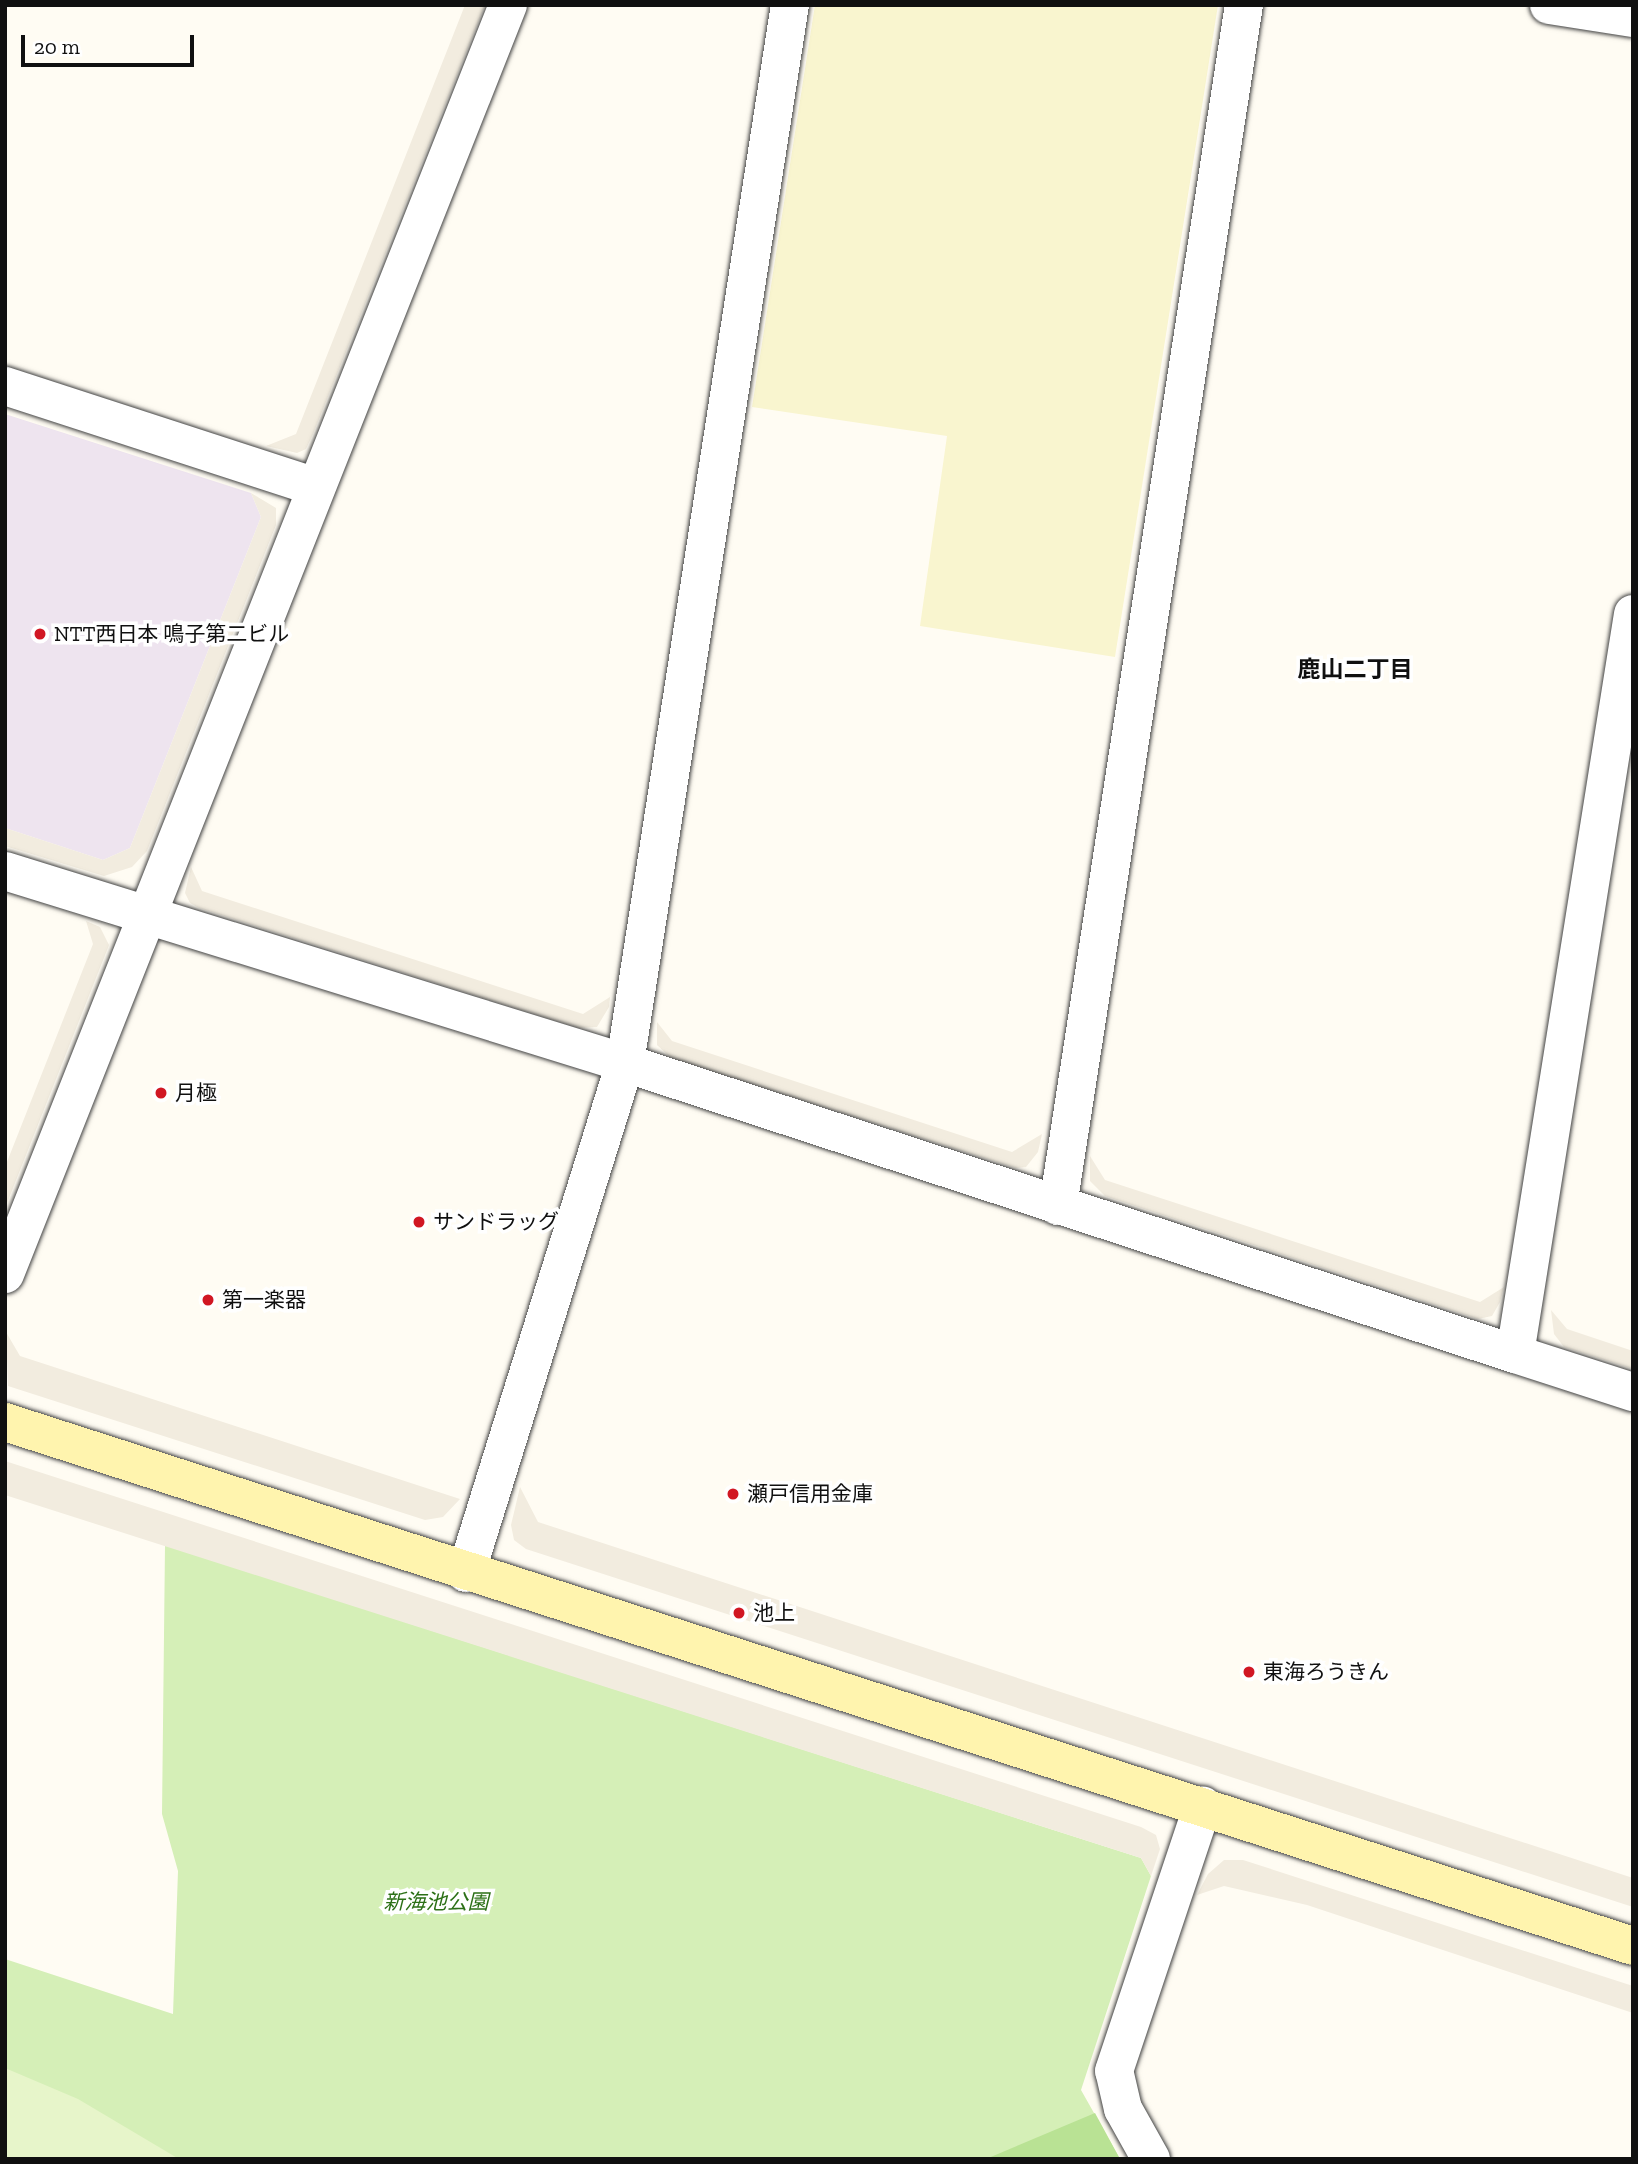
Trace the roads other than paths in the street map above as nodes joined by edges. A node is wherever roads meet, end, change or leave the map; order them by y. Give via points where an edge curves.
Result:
1 (508, 5) edge
2 (790, 5) edge
3 (1244, 5) edge
4 (1549, 5) edge
5 (1633, 18) edge
6 (5, 386) edge
7 (315, 487) junction
8 (1633, 614) edge
9 (5, 871) edge
10 (149, 918) junction
11 (625, 1063) junction
12 (1058, 1206) junction
13 (5, 1274) edge
14 (1515, 1354) junction
15 (1633, 1392) edge
16 (5, 1422) edge
17 (466, 1573) junction
18 (1203, 1805) junction
19 (1633, 1946) edge
20 (1151, 2159) edge

1 - 7 street
2 - 11 street
3 - 12 street
4 - 5 street
6 - 7 street
7 - 10 street
8 - 14 street
9 - 10 street
10 - 11 street
10 - 13 street
11 - 12 street
11 - 17 street
12 - 14 street
14 - 15 street
16 - 17 street
17 - 18 street
18 - 19 street
18 - 20 street via 1114,2070 1122,2109

